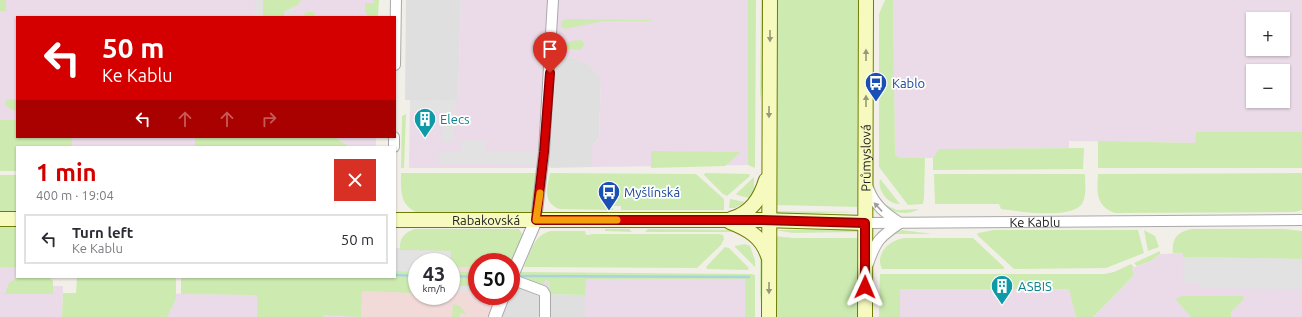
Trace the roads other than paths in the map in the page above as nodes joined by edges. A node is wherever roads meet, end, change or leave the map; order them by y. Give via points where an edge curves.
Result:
1 (396, 0) edge
2 (553, 0) edge
3 (770, 0) edge
4 (866, 0) edge
5 (396, 16) edge
6 (769, 170) junction
7 (866, 182) junction
8 (0, 219) edge
9 (16, 219) edge
10 (396, 220) edge
11 (536, 220) junction
12 (727, 220) junction
13 (1302, 220) edge
14 (769, 221) junction
15 (865, 223) junction
16 (900, 223) junction
17 (520, 257) edge
18 (769, 259) junction
19 (865, 272) junction
20 (520, 282) edge
21 (500, 305) edge
22 (495, 317) edge
23 (545, 317) edge
24 (769, 317) edge
25 (865, 317) edge

1 - 5 street
2 - 11 street via 544,152
3 -> 6 main road
7 -> 4 main road, Průmyslová
6 - 12 main road via 755,204 746,213
6 - 14 main road
7 - 15 main road, Průmyslová
16 -> 7 street via 872,200
8 - 9 main road
10 - 11 main road, Rabakovská
11 - 12 main road, Rabakovská
11 - 17 street
12 - 14 main road, Rabakovská
12 - 18 main road via 756,236
13 - 16 street, Ke Kablu
14 - 15 main road, Ke Kablu
14 - 18 main road
15 - 16 street, Ke Kablu
15 - 19 main road, Průmyslová
16 - 19 street via 880,238
18 -> 24 main road
19 - 25 main road, Průmyslová
20 - 23 street via 543,291
21 - 22 street

